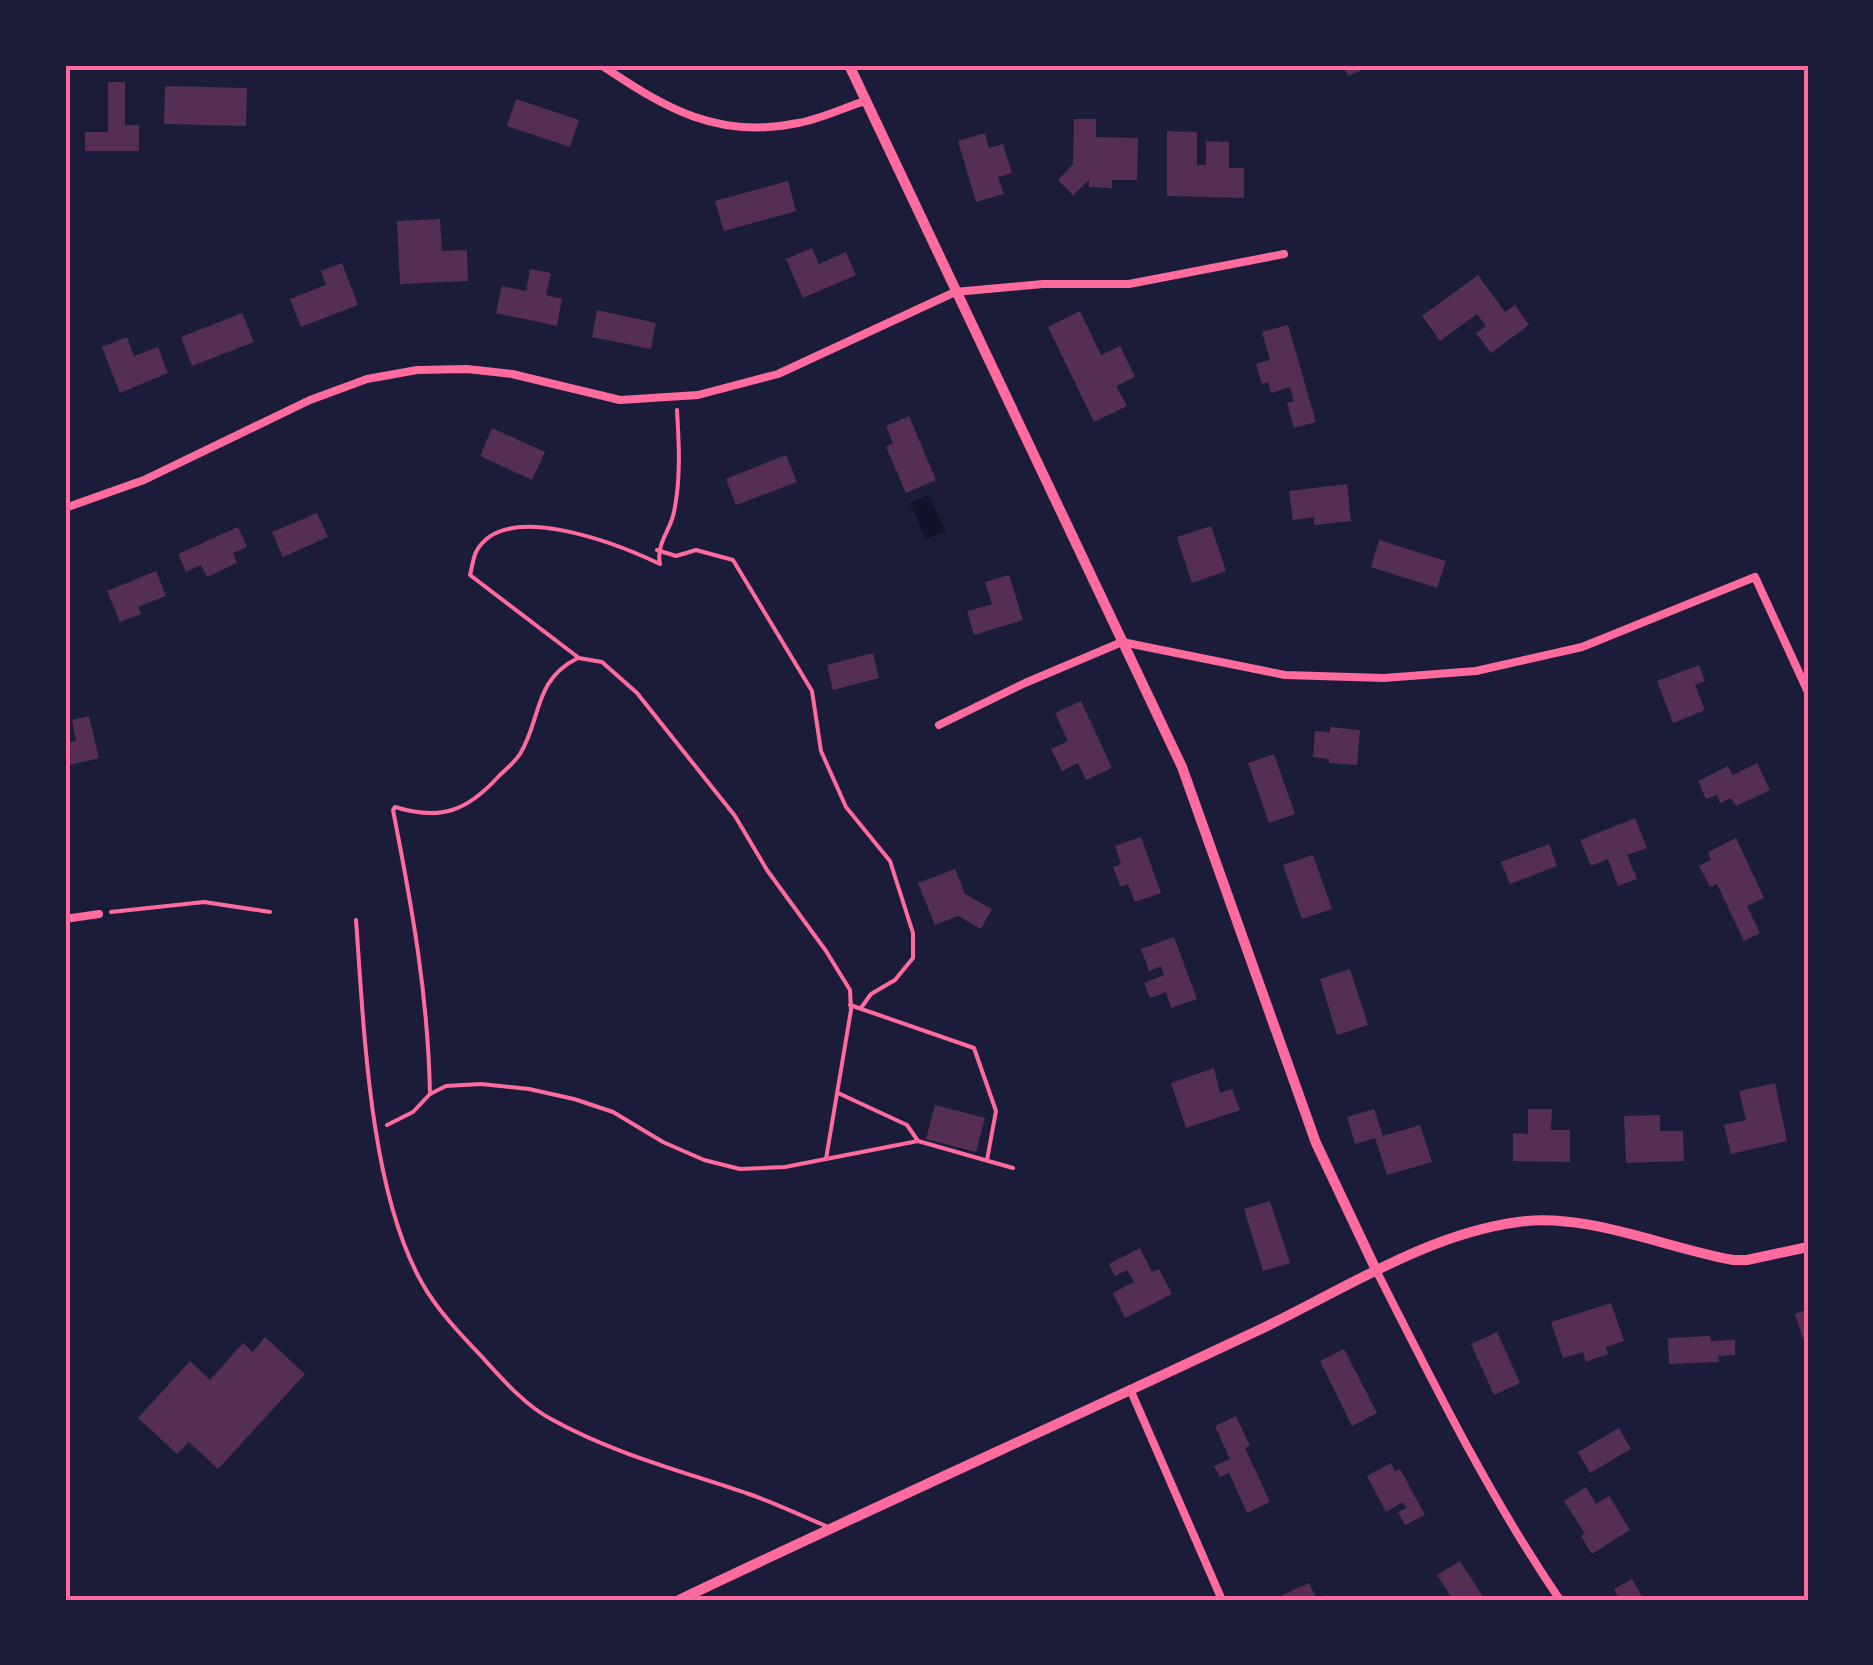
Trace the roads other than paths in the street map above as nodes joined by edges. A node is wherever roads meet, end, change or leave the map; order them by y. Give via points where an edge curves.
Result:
1 (601, 65) edge
2 (849, 65) edge
3 (865, 101) junction
4 (1284, 254) dead end
5 (955, 292) junction
6 (65, 508) edge
7 (1122, 642) junction
8 (1808, 692) edge
9 (940, 725) dead end
10 (99, 914) road end
11 (65, 919) edge
12 (356, 920) dead end
13 (1808, 1247) edge
14 (1377, 1272) junction
15 (1130, 1389) junction
16 (830, 1528) junction
17 (679, 1600) edge
18 (1222, 1600) edge
19 (1560, 1600) edge

1 - 3 street via 694,120 798,124
2 - 3 street
3 - 5 street
4 - 5 street via 1129,284
5 - 6 street via 778,374 698,394 620,400 466,369 367,379 144,480
5 - 7 street
7 - 8 street via 1285,674 1384,678 1476,671 1582,646 1755,577
7 - 9 street
7 - 14 street via 1182,767 1316,1143
10 - 11 street
12 - 16 lane via 367,1065 400,1234 422,1284 461,1335 546,1417 598,1443
13 - 14 street via 1733,1260 1561,1221 1522,1221 1473,1230
14 - 15 street
14 - 19 street via 1461,1437
15 - 16 street
15 - 18 street
16 - 17 street

